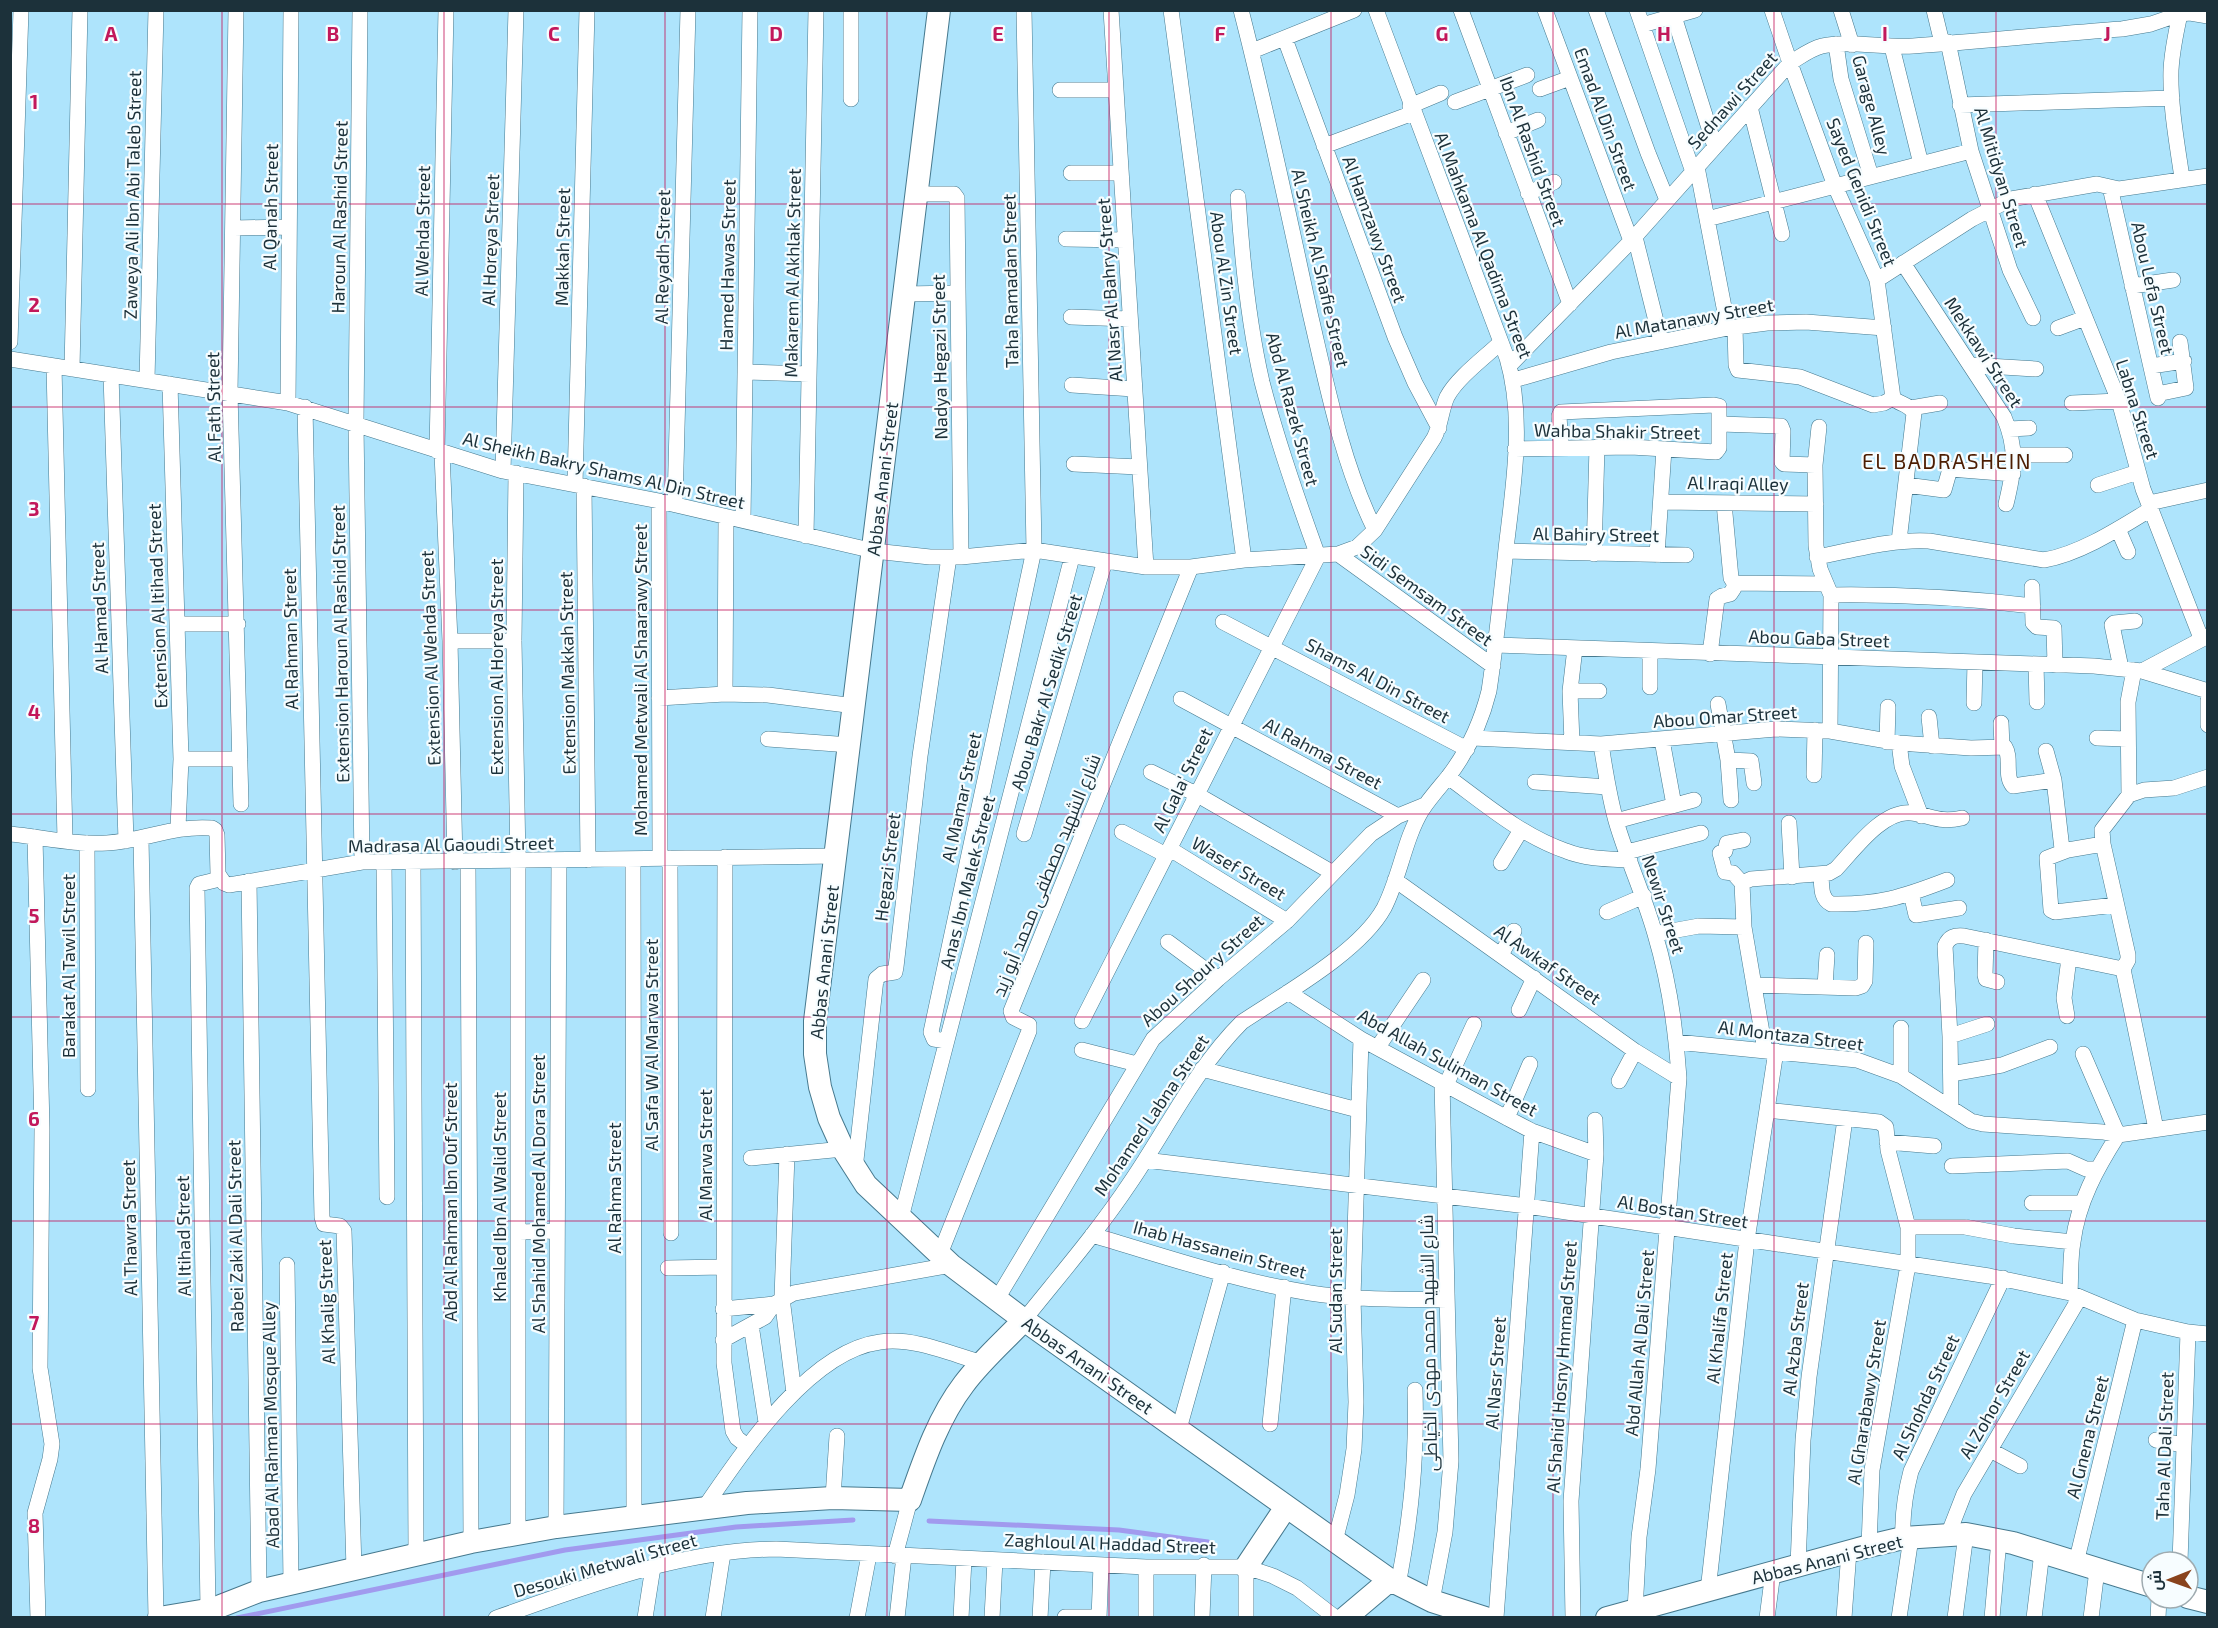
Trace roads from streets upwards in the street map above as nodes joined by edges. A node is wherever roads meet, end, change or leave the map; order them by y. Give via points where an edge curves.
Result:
1 (21, 10) edge
2 (80, 10) edge
3 (156, 10) edge
4 (236, 10) edge
5 (291, 10) edge
6 (360, 10) edge
7 (446, 10) edge
8 (516, 10) edge
9 (587, 10) edge
10 (688, 10) edge
11 (750, 10) edge
12 (816, 10) edge
13 (851, 10) edge
14 (939, 10) edge
15 (1024, 10) edge
16 (1111, 10) edge
17 (1171, 10) edge
18 (1242, 10) edge
19 (1354, 10) edge
20 (1376, 10) edge
21 (1461, 10) edge
22 (1545, 10) edge
23 (1596, 10) edge
24 (1695, 10) edge
25 (1772, 10) edge
26 (1841, 10) edge
27 (1934, 10) edge
28 (1673, 13) edge
29 (2201, 13) edge
30 (2180, 14) junction
31 (1639, 18) edge
32 (1285, 39) junction
33 (1945, 43) junction
34 (1836, 44) junction
35 (1852, 45) junction
36 (1892, 47) junction
37 (1252, 51) junction
38 (1790, 63) junction
39 (1527, 75) dead end
40 (1570, 78) junction
41 (1489, 89) junction
42 (1540, 89) dead end
43 (1060, 90) dead end
44 (1116, 90) junction
45 (1441, 93) dead end
46 (2172, 98) junction
47 (851, 99) dead end
48 (1455, 102) dead end
49 (1960, 105) junction
50 (1750, 107) junction
51 (1412, 109) junction
52 (1538, 120) dead end
53 (1506, 134) junction
54 (1324, 146) junction
55 (1715, 147) junction
56 (1971, 151) junction
57 (1921, 164) junction
58 (1695, 170) junction
59 (1071, 173) dead end
60 (1121, 173) junction
61 (1871, 176) junction
62 (2208, 176) edge
63 (2182, 178) junction
64 (1554, 182) dead end
65 (1836, 186) junction
66 (2110, 187) junction
67 (1528, 193) junction
68 (917, 194) junction
69 (2035, 194) junction
70 (1238, 197) dead end
71 (1667, 200) junction
72 (1774, 201) junction
73 (1990, 208) junction
74 (1707, 219) junction
75 (290, 227) junction
76 (234, 228) junction
77 (1782, 234) dead end
78 (1066, 239) dead end
79 (1633, 239) junction
80 (1125, 240) junction
81 (1903, 263) junction
82 (1877, 280) junction
83 (2173, 280) dead end
84 (2132, 286) junction
85 (958, 293) junction
86 (905, 294) junction
87 (1570, 304) junction
88 (1071, 316) dead end
89 (2033, 318) dead end
90 (2085, 318) junction
91 (1130, 319) junction
92 (1732, 328) junction
93 (1884, 328) junction
94 (2058, 328) dead end
95 (1661, 341) junction
96 (10, 342) edge
97 (2180, 342) dead end
98 (1500, 343) junction
99 (10, 359) edge
100 (2184, 361) junction
101 (1971, 365) junction
102 (54, 366) junction
103 (2151, 366) junction
104 (72, 369) junction
105 (2036, 369) dead end
106 (745, 372) junction
107 (1511, 373) junction
108 (809, 374) junction
109 (111, 375) junction
110 (147, 380) junction
111 (170, 384) junction
112 (1072, 385) dead end
113 (1134, 389) junction
114 (230, 393) junction
115 (1893, 398) junction
116 (2119, 401) junction
117 (288, 403) junction
118 (1940, 403) dead end
119 (2072, 403) dead end
120 (305, 407) junction
121 (1911, 408) junction
122 (356, 424) junction
123 (1720, 424) junction
124 (1819, 427) dead end
125 (1438, 428) junction
126 (2029, 428) dead end
127 (2009, 429) junction
128 (1561, 447) junction
129 (1597, 447) junction
130 (1664, 448) junction
131 (1515, 449) junction
132 (440, 452) junction
133 (2014, 455) junction
134 (2065, 455) dead end
135 (1074, 464) dead end
136 (1815, 465) junction
137 (1139, 467) junction
138 (509, 472) junction
139 (2138, 472) junction
140 (2013, 474) junction
141 (580, 485) junction
142 (1906, 485) junction
143 (2098, 485) dead end
144 (2208, 490) edge
145 (659, 501) junction
146 (1660, 502) junction
147 (1724, 502) junction
148 (675, 504) junction
149 (1816, 504) junction
150 (2006, 504) dead end
151 (2150, 506) junction
152 (726, 517) junction
153 (743, 520) junction
154 (2118, 529) junction
155 (1376, 530) junction
156 (806, 536) junction
157 (1899, 541) junction
158 (1034, 550) junction
159 (1506, 551) junction
160 (874, 552) junction
161 (2128, 552) dead end
162 (1594, 554) junction
163 (1338, 555) junction
164 (1657, 555) junction
165 (1686, 555) dead end
166 (1318, 556) junction
167 (955, 557) junction
168 (1072, 557) junction
169 (1817, 557) junction
170 (1244, 560) junction
171 (1106, 561) junction
172 (1146, 567) junction
173 (1191, 567) junction
174 (1734, 583) junction
175 (2032, 587) dead end
176 (1828, 590) junction
177 (2032, 606) junction
178 (2135, 621) dead end
179 (1223, 622) dead end
180 (177, 624) junction
181 (238, 624) junction
182 (2204, 637) edge
183 (450, 641) junction
184 (514, 641) junction
185 (1495, 645) junction
186 (1272, 646) junction
187 (1575, 648) junction
188 (1650, 651) junction
189 (1710, 654) junction
190 (1831, 657) junction
191 (1975, 662) junction
192 (2036, 664) junction
193 (2055, 665) junction
194 (1493, 666) junction
195 (2132, 670) junction
196 (1650, 687) dead end
197 (1570, 691) junction
198 (1599, 691) dead end
199 (2208, 691) edge
200 (725, 694) junction
201 (659, 698) junction
202 (1180, 699) dead end
203 (2208, 700) edge
204 (2037, 702) dead end
205 (1718, 704) dead end
206 (1974, 704) dead end
207 (855, 706) junction
208 (1888, 707) dead end
209 (1929, 717) dead end
210 (2001, 723) dead end
211 (2208, 725) edge
212 (1230, 726) junction
213 (1822, 731) junction
214 (1722, 733) junction
215 (2097, 738) dead end
216 (768, 739) dead end
217 (2127, 739) junction
218 (1662, 740) junction
219 (1572, 742) junction
220 (1470, 743) junction
221 (1893, 743) junction
222 (1601, 744) junction
223 (850, 745) junction
224 (1932, 746) junction
225 (2002, 747) junction
226 (2046, 751) dead end
227 (182, 759) junction
228 (240, 759) junction
229 (1728, 760) junction
230 (1151, 772) dead end
231 (1815, 775) dead end
232 (1448, 777) junction
233 (2208, 777) edge
234 (2054, 780) junction
235 (1535, 782) dead end
236 (1754, 783) dead end
237 (1608, 787) junction
238 (1196, 794) junction
239 (2129, 795) junction
240 (1694, 800) dead end
241 (1731, 800) dead end
242 (241, 804) dead end
243 (1425, 805) junction
244 (1674, 805) junction
245 (1398, 816) junction
246 (1921, 816) junction
247 (1962, 818) dead end
248 (1616, 820) junction
249 (1789, 823) dead end
250 (1001, 827) junction
251 (178, 828) junction
252 (1521, 830) junction
253 (1122, 832) dead end
254 (1701, 833) dead end
255 (10, 834) edge
256 (35, 837) junction
257 (133, 839) junction
258 (65, 840) junction
259 (1743, 840) dead end
260 (87, 843) junction
261 (2103, 844) junction
262 (2068, 850) junction
263 (1168, 852) junction
264 (836, 856) junction
265 (1628, 856) junction
266 (725, 857) junction
267 (665, 858) junction
268 (633, 859) junction
269 (559, 860) junction
270 (588, 860) junction
271 (518, 861) junction
272 (362, 862) junction
273 (384, 862) junction
274 (413, 862) junction
275 (461, 862) junction
276 (1501, 863) dead end
277 (315, 870) junction
278 (1333, 873) junction
279 (1821, 875) junction
280 (1792, 877) junction
281 (220, 879) junction
282 (1395, 880) junction
283 (1947, 880) dead end
284 (249, 881) junction
285 (1746, 881) junction
286 (1911, 893) junction
287 (1644, 896) junction
288 (2115, 905) junction
289 (1959, 908) dead end
290 (1607, 912) dead end
291 (1287, 921) junction
292 (1744, 927) junction
293 (1514, 931) dead end
294 (1655, 934) junction
295 (1986, 940) junction
296 (1168, 942) dead end
297 (1866, 943) dead end
298 (1501, 955) junction
299 (1827, 955) dead end
300 (2069, 958) junction
301 (2123, 969) junction
302 (1534, 978) junction
303 (1218, 979) junction
304 (1423, 980) dead end
305 (1996, 982) dead end
306 (1754, 985) junction
307 (1826, 987) junction
308 (1288, 992) junction
309 (1518, 1010) dead end
310 (2067, 1016) dead end
311 (1082, 1021) dead end
312 (1474, 1024) dead end
313 (1987, 1024) dead end
314 (1901, 1028) dead end
315 (1950, 1036) junction
316 (1361, 1039) junction
317 (946, 1041) junction
318 (1676, 1042) junction
319 (1377, 1047) junction
320 (2050, 1047) dead end
321 (1082, 1050) dead end
322 (1770, 1050) junction
323 (1635, 1051) junction
324 (2083, 1054) dead end
325 (1530, 1064) dead end
326 (1137, 1065) junction
327 (1202, 1069) junction
328 (1951, 1074) junction
329 (1900, 1076) junction
330 (1679, 1078) junction
331 (1619, 1081) dead end
332 (1444, 1084) junction
333 (88, 1089) dead end
334 (1951, 1107) junction
335 (1358, 1110) junction
336 (1767, 1110) junction
337 (1507, 1118) junction
338 (1845, 1119) junction
339 (1595, 1120) dead end
340 (2208, 1122) edge
341 (2156, 1129) junction
342 (1532, 1131) junction
343 (2118, 1135) junction
344 (1887, 1142) junction
345 (1934, 1146) dead end
346 (843, 1149) junction
347 (787, 1154) junction
348 (1596, 1154) junction
349 (751, 1158) dead end
350 (1145, 1160) junction
351 (1952, 1166) dead end
352 (855, 1169) junction
353 (2097, 1169) junction
354 (1356, 1186) junction
355 (1444, 1196) junction
356 (387, 1197) dead end
357 (2032, 1203) dead end
358 (2082, 1203) junction
359 (1527, 1206) junction
360 (1591, 1217) junction
361 (901, 1218) junction
362 (1908, 1227) junction
363 (1667, 1228) junction
364 (557, 1231) junction
365 (519, 1232) junction
366 (670, 1233) dead end
367 (1092, 1235) junction
368 (1747, 1240) junction
369 (2073, 1242) junction
370 (1826, 1252) junction
371 (945, 1260) junction
372 (287, 1265) dead end
373 (1908, 1265) junction
374 (724, 1267) junction
375 (668, 1268) dead end
376 (1223, 1272) junction
377 (2002, 1278) junction
378 (1284, 1287) junction
379 (2075, 1295) junction
380 (1353, 1298) junction
381 (997, 1299) junction
382 (1447, 1300) junction
383 (778, 1301) junction
384 (723, 1309) junction
385 (1024, 1320) junction
386 (2135, 1320) junction
387 (751, 1325) junction
388 (2188, 1332) junction
389 (2208, 1334) edge
390 (723, 1340) junction
391 (983, 1363) junction
392 (1415, 1390) dead end
393 (794, 1393) junction
394 (766, 1422) junction
395 (1270, 1424) dead end
396 (1179, 1429) junction
397 (837, 1436) dead end
398 (2156, 1440) dead end
399 (2184, 1445) junction
400 (747, 1446) junction
401 (1990, 1450) junction
402 (2020, 1466) dead end
403 (833, 1498) junction
404 (910, 1500) junction
405 (1286, 1507) junction
406 (704, 1508) junction
407 (634, 1516) junction
408 (556, 1527) junction
409 (518, 1534) junction
410 (1957, 1534) junction
411 (1907, 1538) junction
412 (1335, 1540) junction
413 (1999, 1540) junction
414 (471, 1542) junction
415 (1859, 1548) junction
416 (2180, 1550) edge
417 (2042, 1552) junction
418 (723, 1553) junction
419 (416, 1555) junction
420 (869, 1555) junction
421 (900, 1556) junction
422 (964, 1559) junction
423 (994, 1560) junction
424 (1043, 1562) junction
425 (1101, 1564) junction
426 (1203, 1565) junction
427 (1146, 1566) junction
428 (1798, 1566) junction
429 (653, 1567) junction
430 (1246, 1567) junction
431 (2086, 1567) junction
432 (354, 1569) junction
433 (1773, 1572) junction
434 (1394, 1582) junction
435 (2140, 1583) edge
436 (291, 1584) junction
437 (259, 1591) junction
438 (1708, 1591) junction
439 (1431, 1601) junction
440 (1635, 1611) junction
441 (206, 1614) edge
442 (38, 1617) edge
443 (158, 1617) edge
444 (495, 1617) edge
445 (645, 1617) edge
446 (713, 1617) edge
447 (857, 1617) edge
448 (897, 1617) edge
449 (961, 1617) edge
450 (992, 1617) edge
451 (1040, 1617) edge
452 (1065, 1617) edge
453 (1099, 1617) edge
454 (1146, 1617) edge
455 (1202, 1617) edge
456 (1246, 1617) edge
457 (1336, 1617) edge
458 (1345, 1617) edge
459 (1484, 1617) edge
460 (1573, 1617) edge
461 (1606, 1617) edge
462 (1767, 1617) edge
463 (1844, 1617) edge
464 (1899, 1617) edge
465 (1955, 1617) edge
466 (1992, 1617) edge
467 (2034, 1617) edge
468 (2091, 1617) edge

1 - 96 street
2 - 104 street
3 - 110 street, Zaweya Ali Ibn Abi Taleb Street
4 - 76 street, Al Fath Street
5 - 75 street, Al Qanah Street
6 - 122 street, Haroun Al Rashid Street
7 - 132 street, Al Wehda Street
8 - 138 street, Al Horeya Street
9 - 141 street, Makkah Street
10 - 148 street, Al Reyadh Street
11 - 106 street, Hamed Hawas Street
12 - 108 street, Makarem Al Akhlak Street
13 - 47 street
14 - 68 street, Abbas Anani Street
15 - 158 street, Taha Ramadan Street
16 - 44 street, Al Nasr Al Bahry Street
17 - 170 street, Abou Al Zin Street
18 - 37 street, Al Sheikh Al Shafie Street
19 - 32 street
20 - 51 street, Al Mahkama Al Qadima Street
21 - 41 street, Ibn Al Rashid Street
22 - 40 street, Emad Al Din Street
23 - 71 street
24 - 28 street
25 - 38 street, Sayed Genidi Street
26 - 35 street
27 - 33 street, Al Mitidyan Street
28 - 31 street
28 - 55 street
29 - 30 street, Sednawi Street
30 - 33 street, Sednawi Street via 2122,29
30 - 46 street via 2172,60
31 - 58 street
32 - 37 street
32 - 54 street, Al Hamzawy Street
33 - 36 street, Sednawi Street
33 - 49 street, Al Mitidyan Street
34 - 35 street, Sednawi Street
34 - 38 street, Sednawi Street via 1821,46
34 - 61 street, Garage Alley via 1841,79
35 - 36 street, Sednawi Street
36 - 57 street
37 - 155 street, Al Sheikh Al Shafie Street via 1324,375 1354,479
38 - 50 street, Sednawi Street
38 - 65 street, Sayed Genidi Street
39 - 41 street
40 - 42 street
40 - 79 street, Emad Al Din Street
41 - 48 street
41 - 53 street, Ibn Al Rashid Street
43 - 44 street
44 - 60 street, Al Nasr Al Bahry Street
45 - 51 street
46 - 49 street
46 - 63 street
49 - 56 street, Al Mitidyan Street
50 - 55 street, Sednawi Street
50 - 72 street
51 - 54 street
51 - 98 street, Al Mahkama Al Qadima Street
52 - 53 street
53 - 67 street, Ibn Al Rashid Street
54 - 125 street, Al Hamzawy Street via 1395,337
55 - 58 street, Sednawi Street
56 - 57 street
56 - 73 street, Al Mitidyan Street
57 - 61 street
58 - 71 street, Sednawi Street
58 - 74 street
59 - 60 street
60 - 80 street, Al Nasr Al Bahry Street
61 - 65 street
62 - 63 street
63 - 66 street via 2119,189
64 - 67 street
65 - 72 street
65 - 82 street, Sayed Genidi Street
66 - 69 street via 2097,184
66 - 84 street, Abou Lefa Street
67 - 87 street, Ibn Al Rashid Street
68 - 85 street, Nadya Hegazi Street via 957,196
68 - 86 street, Abbas Anani Street
69 - 73 street
69 - 90 street, Labna Street
70 - 166 street, Abd Al Razek Street via 1250,320 1262,380 1277,440
71 - 79 street, Sednawi Street
72 - 74 street
72 - 77 street
73 - 81 street
73 - 89 street, Al Mitidyan Street via 2010,270
74 - 92 street
75 - 76 street
75 - 117 street, Al Qanah Street
76 - 114 street, Al Fath Street
78 - 80 street
79 - 87 street, Sednawi Street
79 - 95 street, Emad Al Din Street
80 - 91 street, Al Nasr Al Bahry Street
81 - 82 street
81 - 101 street, Mekkawi Street
82 - 93 street, Sayed Genidi Street
83 - 84 street
84 - 103 street, Abou Lefa Street
85 - 86 street
85 - 167 street, Nadya Hegazi Street
86 - 160 street, Abbas Anani Street
87 - 107 street, Sednawi Street
88 - 91 street
90 - 94 street
90 - 116 street, Labna Street
91 - 113 street, Al Nasr Al Bahry Street
92 - 93 street, Al Matanawy Street via 1806,322
92 - 95 street, Al Matanawy Street
92 - 115 street via 1738,370 1800,377 1874,405
93 - 115 street, Sayed Genidi Street
95 - 107 street, Al Matanawy Street
97 - 100 street
98 - 107 street, Al Mahkama Al Qadima Street
98 - 125 street via 1454,387
99 - 102 street, Al Sheikh Bakry Shams Al Din Street
100 - 103 street
100 - 103 street, Abou Lefa Street via 2186,388 2158,396
101 - 105 street
101 - 127 street, Mekkawi Street
102 - 104 street, Al Sheikh Bakry Shams Al Din Street
102 - 258 street
104 - 109 street, Al Sheikh Bakry Shams Al Din Street
106 - 108 street
106 - 153 street, Hamed Hawas Street
107 - 131 street, Al Mahkama Al Qadima Street
108 - 156 street, Makarem Al Akhlak Street
109 - 110 street, Al Sheikh Bakry Shams Al Din Street
109 - 257 street, Al Hamad Street
110 - 111 street, Al Sheikh Bakry Shams Al Din Street
111 - 114 street, Al Sheikh Bakry Shams Al Din Street
111 - 180 street, Extension Al Itihad Street
112 - 113 street
113 - 137 street, Al Nasr Al Bahry Street
114 - 117 street, Al Sheikh Bakry Shams Al Din Street
114 - 181 street, Al Fath Street
115 - 121 street
116 - 119 street
116 - 139 street, Labna Street
117 - 120 street, Al Sheikh Bakry Shams Al Din Street
118 - 121 street
120 - 122 street, Al Sheikh Bakry Shams Al Din Street
120 - 277 street, Al Rahman Street
121 - 142 street via 1914,413
122 - 132 street, Al Sheikh Bakry Shams Al Din Street
122 - 272 street, Extension Haroun Al Rashid Street
123 - 128 street via 1717,405 1561,412
123 - 130 street, Wahba Shakir Street via 1718,451
123 - 136 street via 1781,426 1784,464
124 - 136 street
125 - 155 street
126 - 127 street
127 - 133 street, Mekkawi Street
128 - 129 street, Wahba Shakir Street
128 - 131 street, Wahba Shakir Street
129 - 130 street, Wahba Shakir Street
129 - 162 street
130 - 146 street
131 - 159 street, Al Mahkama Al Qadima Street
132 - 138 street, Al Sheikh Bakry Shams Al Din Street
132 - 183 street, Extension Al Wehda Street
133 - 134 street
133 - 140 street, Mekkawi Street
135 - 137 street
136 - 149 street
137 - 172 street, Al Nasr Al Bahry Street
138 - 141 street, Al Sheikh Bakry Shams Al Din Street
138 - 184 street, Extension Al Horeya Street
139 - 143 street
139 - 151 street, Labna Street
140 - 142 street via 1950,469 1944,490
140 - 150 street, Mekkawi Street
141 - 145 street, Al Sheikh Bakry Shams Al Din Street
141 - 270 street, Extension Makkah Street
142 - 157 street
144 - 151 street
145 - 148 street, Al Sheikh Bakry Shams Al Din Street
145 - 201 street, Mohamed Metwali Al Shaarawy Street
146 - 147 street, Al Iraqi Alley
146 - 164 street
147 - 149 street, Al Iraqi Alley
147 - 174 street
148 - 152 street, Al Sheikh Bakry Shams Al Din Street
149 - 169 street
151 - 154 street
151 - 182 street, Labna Street
152 - 153 street, Al Sheikh Bakry Shams Al Din Street
152 - 200 street
153 - 156 street, Al Sheikh Bakry Shams Al Din Street
154 - 157 street via 2044,560 1929,541
154 - 161 street
155 - 163 street via 1357,547
156 - 160 street, Al Sheikh Bakry Shams Al Din Street
157 - 169 street
158 - 167 street, Al Sheikh Bakry Shams Al Din Street
158 - 168 street, Al Sheikh Bakry Shams Al Din Street
158 - 317 street, Al Mamar Street via 931,1032 934,1039
159 - 162 street, Al Bahiry Street
159 - 185 street, Al Mahkama Al Qadima Street
160 - 167 street, Al Sheikh Bakry Shams Al Din Street
160 - 207 street, Abbas Anani Street
162 - 164 street, Al Bahiry Street
163 - 166 street, Al Sheikh Bakry Shams Al Din Street
163 - 194 street, Sidi Semsam Street
164 - 165 street, Al Bahiry Street
166 - 170 street, Al Sheikh Bakry Shams Al Din Street
166 - 186 street, Al Gala' Street
167 - 352 street, Hegazi Street via 920,756 896,967 894,972 876,979
168 - 171 street, Al Sheikh Bakry Shams Al Din Street
168 - 250 street, Anas Ibn Malek Street
169 - 176 street
170 - 173 street, Al Sheikh Bakry Shams Al Din Street
171 - 172 street, Al Sheikh Bakry Shams Al Din Street
171 - 250 street, Abou Bakr Al Sedik Street via 1028,836
172 - 173 street, Al Sheikh Bakry Shams Al Din Street
173 - 371 street, شارع الشهيد مصطفى محمد أبو زيد via 1011,1011 1013,1017 1030,1028
174 - 176 street
174 - 189 street via 1732,592 1718,597 1716,602
175 - 177 street
176 - 177 street
176 - 190 street
177 - 193 street via 2034,625 2054,628
178 - 195 street via 2112,625
179 - 186 street, Shams Al Din Street
180 - 181 street
180 - 227 street, Extension Al Itihad Street
181 - 228 street, Al Fath Street
182 - 195 street
183 - 184 street
183 - 275 street, Extension Al Wehda Street
184 - 271 street, Extension Al Horeya Street
185 - 187 street, Abou Gaba Street
185 - 194 street, Al Mahkama Al Qadima Street
186 - 212 street, Al Gala' Street
186 - 220 street, Shams Al Din Street
187 - 188 street, Abou Gaba Street
187 - 197 street
188 - 189 street, Abou Gaba Street
188 - 196 street
189 - 190 street, Abou Gaba Street
190 - 191 street, Abou Gaba Street
190 - 213 street
191 - 192 street, Abou Gaba Street
191 - 206 street
192 - 193 street, Abou Gaba Street
192 - 204 street
193 - 195 street, Abou Gaba Street
194 - 220 street, Al Mahkama Al Qadima Street via 1485,707
195 - 199 street, Abou Gaba Street
195 - 217 street
197 - 198 street
197 - 219 street
200 - 201 street
200 - 207 street via 801,698
201 - 267 street, Mohamed Metwali Al Shaarawy Street
202 - 212 street, Al Rahma Street
203 - 211 street
205 - 214 street
207 - 223 street, Abbas Anani Street
208 - 221 street
209 - 224 street
210 - 225 street
212 - 238 street, Al Gala' Street
212 - 245 street, Al Rahma Street
213 - 214 street, Abou Omar Street
213 - 221 street, Abou Omar Street
213 - 231 street
214 - 218 street, Abou Omar Street
214 - 229 street
215 - 217 street
216 - 223 street
217 - 239 street
218 - 222 street, Abou Omar Street
218 - 244 street
219 - 220 street, Abou Omar Street
219 - 222 street, Abou Omar Street
220 - 232 street, Al Mahkama Al Qadima Street
221 - 224 street, Abou Omar Street
221 - 246 street
222 - 237 street, Newir Street
223 - 264 street, Abbas Anani Street
224 - 225 street, Abou Omar Street
225 - 234 street via 2007,749 2009,781 2013,786
226 - 234 street
227 - 228 street
227 - 251 street, Extension Al Itihad Street
228 - 242 street, Al Fath Street
229 - 236 street via 1751,761
229 - 241 street
230 - 238 street
232 - 243 street, Mohamed Labna Street
232 - 252 street
233 - 239 street via 2174,788
234 - 262 street via 2061,846
235 - 237 street
237 - 248 street, Newir Street
238 - 263 street, Al Gala' Street
238 - 278 street
239 - 261 street via 2102,830
240 - 244 street
243 - 245 street, Abou Shoury Street
243 - 282 street, Mohamed Labna Street
244 - 248 street
245 - 278 street, Abou Shoury Street via 1371,834
246 - 247 street via 1948,821
246 - 279 street via 1911,813 1886,820 1836,869
248 - 265 street, Newir Street
249 - 280 street
250 - 317 street, Anas Ibn Malek Street
251 - 257 street
251 - 281 street via 215,830
252 - 265 street via 1568,852 1598,858
252 - 276 street
253 - 263 street, Wasef Street
254 - 265 street
255 - 256 street
256 - 258 street
256 - 442 street via 42,1129 40,1368 52,1444 35,1513
257 - 260 street
257 - 443 street, Al Thawra Street
258 - 260 street
259 - 285 street via 1727,843 1720,853 1725,872
260 - 333 street, Barakat Al Tawil Street
261 - 262 street
261 - 288 street
262 - 288 street via 2047,858 2051,910
263 - 291 street, Wasef Street
263 - 311 street, Al Gala' Street
264 - 266 street, Madrasa Al Gaoudi Street
264 - 346 street, Abbas Anani Street via 815,1021 815,1054 829,1118
265 - 287 street, Newir Street
266 - 267 street, Madrasa Al Gaoudi Street
266 - 374 street, Al Marwa Street
267 - 268 street, Madrasa Al Gaoudi Street
267 - 366 street, Al Safa W Al Marwa Street
268 - 270 street, Madrasa Al Gaoudi Street
268 - 407 street, Al Rahma Street
269 - 270 street, Madrasa Al Gaoudi Street
269 - 271 street, Madrasa Al Gaoudi Street
269 - 364 street, Al Shahid Mohamed Al Dora Street
271 - 275 street, Madrasa Al Gaoudi Street
271 - 365 street, Khaled Ibn Al Walid Street
272 - 273 street, Madrasa Al Gaoudi Street
272 - 277 street, Madrasa Al Gaoudi Street
273 - 274 street, Madrasa Al Gaoudi Street
273 - 356 street
274 - 275 street, Madrasa Al Gaoudi Street
274 - 419 street
275 - 414 street, Abd Al Rahman Ibn Ouf Street
277 - 284 street, Madrasa Al Gaoudi Street
277 - 432 street, Al Khalig Street via 321,1217 324,1224 340,1226 344,1231
278 - 291 street, Abou Shoury Street
279 - 280 street
279 - 286 street via 1822,895 1831,904 1871,903
280 - 285 street
281 - 284 street, Madrasa Al Gaoudi Street via 229,885
281 - 441 street, Al Itihad Street via 204,882 197,888
282 - 298 street, Al Awkaf Street
282 - 308 street, Mohamed Labna Street via 1372,926
283 - 286 street
284 - 437 street, Rabei Zaki Al Dali Street
285 - 292 street, Al Khalifa Street
286 - 289 street via 1916,915
287 - 290 street
287 - 294 street, Newir Street
288 - 301 street via 2128,955
291 - 303 street, Abou Shoury Street
292 - 294 street via 1699,926
292 - 306 street, Al Khalifa Street
293 - 298 street
294 - 318 street, Newir Street via 1669,988
295 - 300 street
295 - 305 street via 1984,975
295 - 315 street via 1955,935 1945,946
296 - 303 street
297 - 307 street via 1862,986
298 - 302 street, Al Awkaf Street
299 - 307 street
300 - 301 street
300 - 310 street via 2064,993
301 - 341 street
302 - 309 street
302 - 323 street, Al Awkaf Street
303 - 326 street, Abou Shoury Street via 1162,1028
304 - 319 street
306 - 307 street
306 - 322 street, Al Khalifa Street
308 - 316 street, Abd Allah Suliman Street
308 - 327 street, Mohamed Labna Street via 1242,1022
312 - 332 street
313 - 315 street
314 - 329 street
315 - 328 street
316 - 319 street, Abd Allah Suliman Street
316 - 335 street, Al Sudan Street
317 - 361 street, Anas Ibn Malek Street
318 - 322 street, Al Montaza Street
318 - 330 street, Newir Street
319 - 332 street, Abd Allah Suliman Street
320 - 328 street via 2002,1065
321 - 326 street
322 - 329 street, Al Montaza Street via 1857,1060
322 - 336 street, Al Khalifa Street
323 - 330 street, Al Awkaf Street
323 - 331 street
324 - 343 street
325 - 337 street
326 - 381 street, Abou Shoury Street
327 - 335 street
327 - 350 street, Mohamed Labna Street
328 - 334 street
329 - 334 street, Al Montaza Street
330 - 363 street, Abd Allah Al Dali Street
332 - 337 street, Abd Allah Suliman Street
332 - 355 street, شارع الشهيد محمد مهدى الخياطى
334 - 343 street, Al Montaza Street via 1983,1124
335 - 354 street, Al Sudan Street
336 - 338 street
336 - 368 street, Al Khalifa Street
337 - 342 street, Abd Allah Suliman Street
338 - 344 street, Al Gharabawy Street via 1884,1123
338 - 370 street, Al Azba Street
339 - 348 street, Al Shahid Hosny Hmmad Street
340 - 341 street, Al Montaza Street
341 - 343 street, Al Montaza Street
342 - 348 street, Abd Allah Suliman Street
342 - 359 street, Al Nasr Street
343 - 353 street
344 - 345 street
344 - 362 street, Al Gharabawy Street
346 - 347 street
346 - 352 street, Abbas Anani Street
347 - 349 street
347 - 383 street
348 - 360 street, Al Shahid Hosny Hmmad Street
350 - 354 street, Al Bostan Street
350 - 367 street, Mohamed Labna Street
351 - 353 street via 2068,1161
352 - 361 street, Abbas Anani Street
353 - 358 street
354 - 355 street, Al Bostan Street
354 - 380 street, Al Sudan Street
355 - 359 street, Al Bostan Street
355 - 382 street, شارع الشهيد محمد مهدى الخياطى
357 - 358 street
358 - 369 street
359 - 360 street, Al Bostan Street
359 - 459 street, Al Nasr Street
360 - 363 street, Al Bostan Street
360 - 460 street, Al Shahid Hosny Hmmad Street via 1571,1501
361 - 371 street, Abbas Anani Street
362 - 369 street via 1965,1227
362 - 373 street, Al Gharabawy Street
363 - 368 street, Al Bostan Street
363 - 440 street, Abd Allah Al Dali Street
364 - 365 street
364 - 408 street, Al Shahid Mohamed Al Dora Street
365 - 409 street, Khaled Ibn Al Walid Street
367 - 376 street, Ihab Hassanein Street
367 - 385 street, Mohamed Labna Street
368 - 370 street, Al Bostan Street
368 - 438 street, Al Khalifa Street
369 - 379 street
370 - 373 street, Al Bostan Street
370 - 428 street, Al Azba Street via 1804,1430
371 - 381 street, Abbas Anani Street
371 - 383 street via 794,1293
372 - 436 street, Abad Al Rahman Mosque Alley
373 - 377 street, Al Bostan Street
373 - 415 street, Al Gharabawy Street
374 - 375 street
374 - 384 street, Al Marwa Street
376 - 378 street, Ihab Hassanein Street
376 - 396 street
377 - 379 street, Al Bostan Street
377 - 411 street, Al Shohda Street via 1911,1471 1904,1505
378 - 380 street, Ihab Hassanein Street
378 - 395 street
379 - 386 street, Al Bostan Street
379 - 401 street, Al Zohor Street
380 - 382 street, Ihab Hassanein Street
380 - 412 street, Al Sudan Street via 1354,1449
381 - 385 street, Abbas Anani Street
382 - 439 street, شارع الشهيد محمد مهدى الخياطى via 1451,1461 1445,1532
383 - 384 street
383 - 387 street via 765,1317
383 - 393 street
384 - 390 street, Al Marwa Street
385 - 391 street
385 - 396 street, Abbas Anani Street
386 - 388 street, Al Bostan Street
386 - 431 street, Al Gnena Street
387 - 390 street
387 - 394 street
388 - 389 street, Al Bostan Street
388 - 399 street, Taha Al Dali Street
390 - 400 street, Al Marwa Street via 731,1423 737,1438
391 - 393 street via 913,1343 881,1342 836,1359
391 - 404 street via 948,1408
392 - 434 street via 1414,1488
393 - 394 street
394 - 400 street
396 - 405 street, Abbas Anani Street
397 - 403 street
398 - 399 street
399 - 416 street, Taha Al Dali Street
400 - 406 street
401 - 402 street
401 - 410 street, Al Zohor Street via 1960,1501
403 - 404 street
403 - 406 street
404 - 421 street
405 - 412 street, Abbas Anani Street
405 - 430 street
406 - 407 street
407 - 408 street
408 - 409 street
409 - 414 street
410 - 411 street, Abbas Anani Street
410 - 413 street, Abbas Anani Street
410 - 465 street, Al Zohor Street
411 - 415 street, Abbas Anani Street
411 - 464 street, Al Shohda Street
412 - 434 street, Abbas Anani Street
413 - 417 street, Abbas Anani Street
413 - 466 street
414 - 419 street
415 - 428 street, Abbas Anani Street
415 - 463 street, Al Gharabawy Street
417 - 431 street, Abbas Anani Street
417 - 467 street
418 - 420 street, Desouki Metwali Street via 776,1549
418 - 429 street, Desouki Metwali Street
418 - 446 street
419 - 432 street
420 - 421 street, Zaghloul Al Haddad Street
420 - 447 street
421 - 422 street, Zaghloul Al Haddad Street
421 - 448 street
422 - 423 street, Zaghloul Al Haddad Street
422 - 449 street
423 - 424 street, Zaghloul Al Haddad Street
423 - 450 street
424 - 425 street, Zaghloul Al Haddad Street
424 - 451 street
425 - 427 street, Zaghloul Al Haddad Street
425 - 453 street
426 - 427 street, Zaghloul Al Haddad Street
426 - 430 street, Zaghloul Al Haddad Street
426 - 455 street
427 - 454 street
428 - 433 street, Abbas Anani Street
429 - 444 street, Desouki Metwali Street
429 - 445 street
430 - 456 street
430 - 457 street, Zaghloul Al Haddad Street via 1298,1588
431 - 435 street, Abbas Anani Street
431 - 468 street, Al Gnena Street
432 - 436 street
433 - 438 street, Abbas Anani Street
433 - 462 street
434 - 439 street, Abbas Anani Street
434 - 458 street
436 - 437 street
437 - 441 street
438 - 440 street, Abbas Anani Street
439 - 459 street, Abbas Anani Street
440 - 461 street, Abbas Anani Street
441 - 443 street
452 - 453 street

